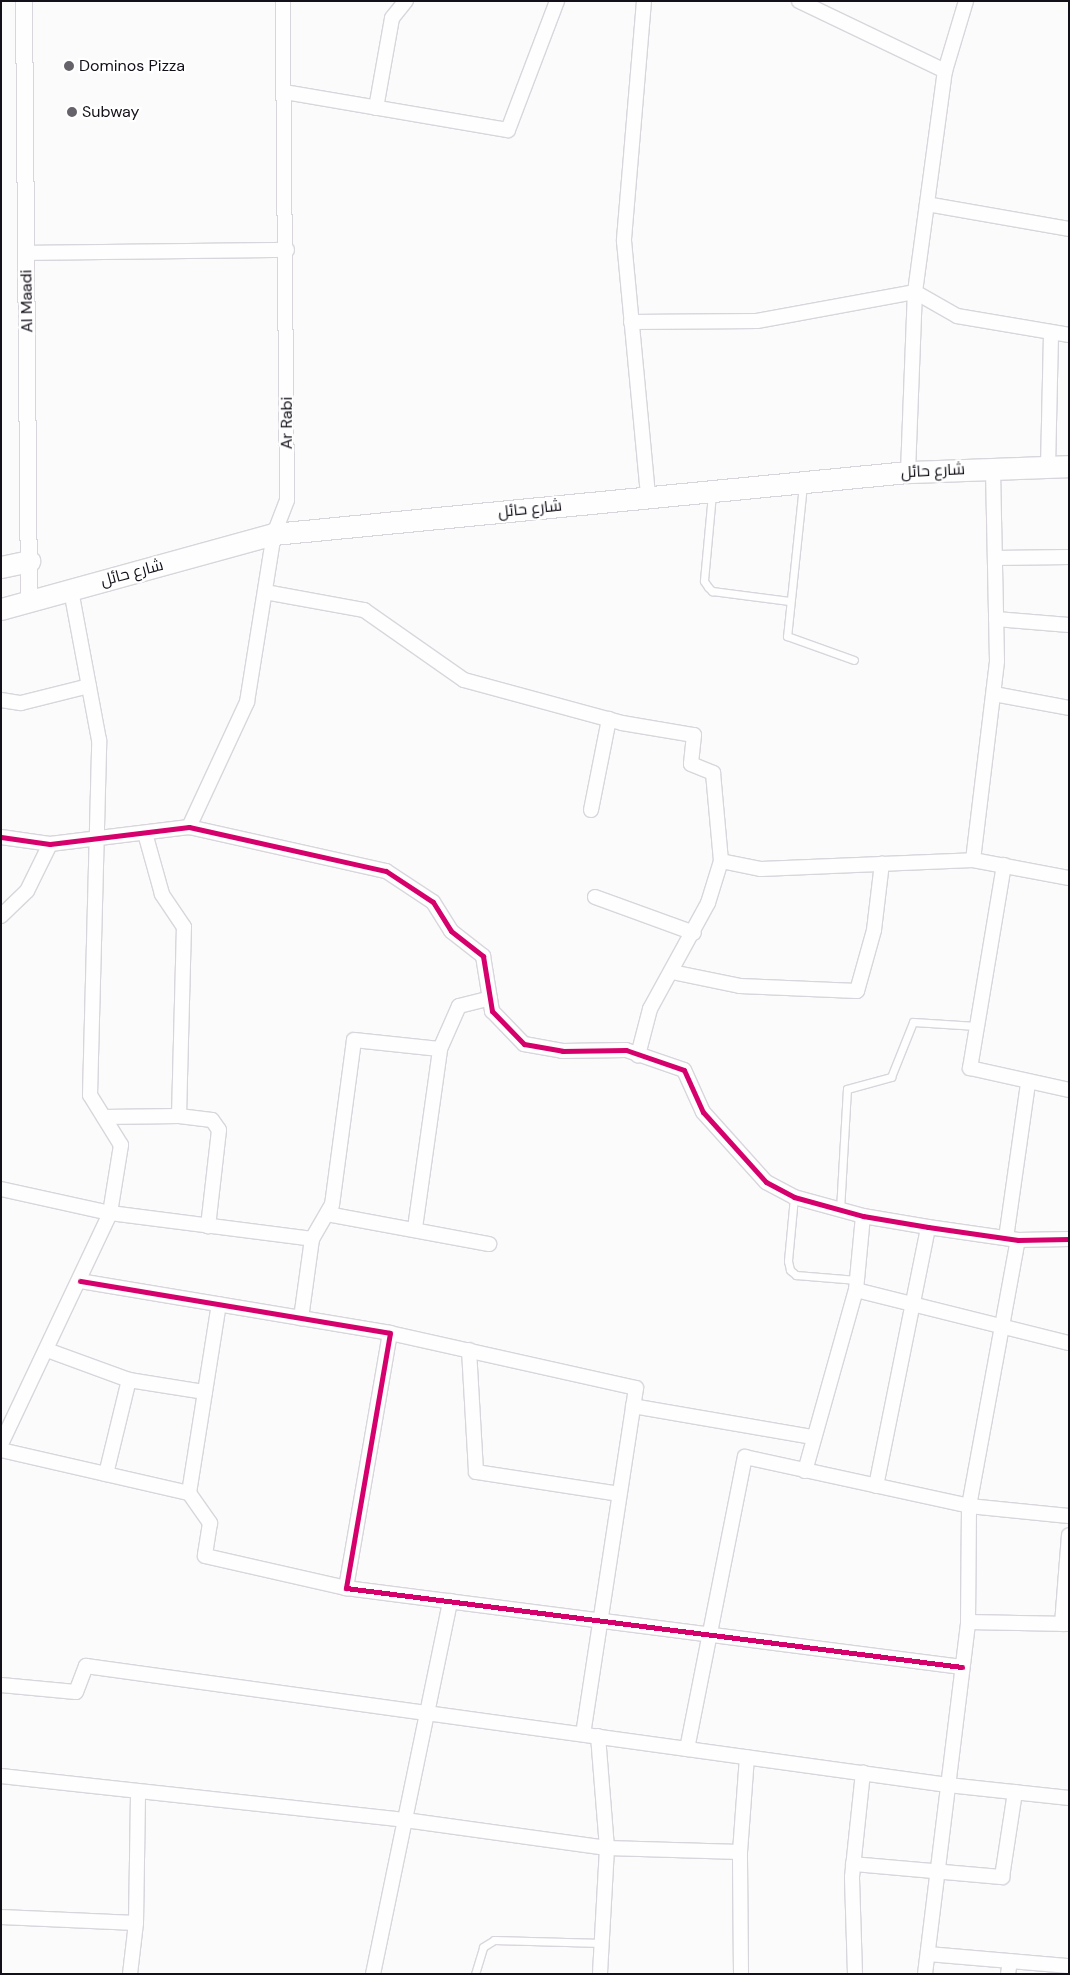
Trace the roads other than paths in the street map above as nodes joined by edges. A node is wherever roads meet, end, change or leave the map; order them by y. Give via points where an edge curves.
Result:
1 (24, 1) edge
2 (283, 1) edge
3 (406, 1) edge
4 (557, 1) edge
5 (644, 1) edge
6 (799, 1) edge
7 (966, 1) edge
8 (945, 71) junction
9 (284, 92) junction
10 (376, 108) junction
11 (927, 204) junction
12 (1069, 229) edge
13 (287, 250) junction
14 (26, 252) junction
15 (915, 292) junction
16 (631, 322) junction
17 (1051, 334) junction
18 (1069, 335) edge
19 (1059, 467) edge
20 (993, 469) junction
21 (908, 472) junction
22 (804, 482) junction
23 (713, 491) junction
24 (648, 497) junction
25 (274, 534) junction
26 (1069, 557) edge
27 (995, 558) junction
28 (29, 561) junction
29 (1, 567) edge
30 (71, 590) junction
31 (265, 592) junction
32 (29, 601) junction
33 (789, 601) junction
34 (1, 609) edge
35 (996, 619) junction
36 (1069, 625) edge
37 (854, 660) dead end
38 (89, 686) junction
39 (994, 694) junction
40 (1, 700) edge
41 (1069, 708) edge
42 (609, 720) junction
43 (591, 810) dead end
44 (189, 827) junction
45 (145, 833) junction
46 (1, 837) edge
47 (94, 841) junction
48 (50, 844) junction
49 (973, 860) junction
50 (721, 861) junction
51 (882, 863) junction
52 (1004, 865) junction
53 (1069, 878) edge
54 (595, 896) dead end
55 (1, 916) edge
56 (694, 933) junction
57 (672, 972) junction
58 (490, 998) junction
59 (978, 1026) junction
60 (440, 1048) junction
61 (638, 1055) junction
62 (1028, 1083) junction
63 (1069, 1090) edge
64 (178, 1116) junction
65 (104, 1118) junction
66 (1, 1189) edge
67 (794, 1197) junction
68 (840, 1210) junction
69 (110, 1213) junction
70 (327, 1214) junction
71 (863, 1216) junction
72 (208, 1226) junction
73 (928, 1227) junction
74 (415, 1228) junction
75 (312, 1239) junction
76 (1012, 1239) junction
77 (1069, 1239) edge
78 (489, 1244) dead end
79 (80, 1281) junction
80 (857, 1285) junction
81 (218, 1304) junction
82 (912, 1305) junction
83 (301, 1318) junction
84 (1002, 1329) junction
85 (390, 1333) junction
86 (1069, 1343) edge
87 (47, 1350) junction
88 (469, 1350) junction
89 (129, 1380) junction
90 (205, 1392) junction
91 (633, 1406) junction
92 (813, 1437) junction
93 (1, 1444) edge
94 (1, 1450) edge
95 (805, 1471) junction
96 (106, 1474) junction
97 (876, 1486) junction
98 (189, 1493) junction
99 (619, 1494) junction
100 (969, 1506) junction
101 (1069, 1516) edge
102 (1069, 1535) edge
103 (346, 1588) junction
104 (450, 1601) junction
105 (599, 1620) junction
106 (968, 1622) junction
107 (1066, 1624) edge
108 (710, 1635) junction
109 (962, 1667) junction
110 (1, 1685) edge
111 (427, 1712) junction
112 (582, 1734) junction
113 (598, 1736) junction
114 (687, 1749) junction
115 (747, 1757) junction
116 (863, 1773) junction
117 (1, 1776) edge
118 (948, 1785) junction
119 (138, 1792) junction
120 (1015, 1792) junction
121 (1069, 1798) edge
122 (405, 1820) junction
123 (607, 1848) junction
124 (740, 1852) junction
125 (853, 1864) junction
126 (938, 1871) junction
127 (1, 1917) edge
128 (136, 1923) junction
129 (602, 1943) junction
130 (928, 1954) junction
131 (1069, 1966) edge
132 (1009, 1967) edge
133 (130, 1974) edge
134 (373, 1974) edge
135 (475, 1974) edge
136 (600, 1974) edge
137 (741, 1974) edge
138 (855, 1974) edge
139 (925, 1974) edge

1 - 14 street, Al Maadi
2 - 9 street, Ar Rabi
3 - 10 street via 392,18
4 - 10 street via 508,130
5 - 16 street via 624,241
6 - 8 street
7 - 8 street
8 - 11 street
9 - 10 street
9 - 13 street, Ar Rabi
11 - 12 street
11 - 15 street
13 - 14 street
13 - 25 street, Ar Rabi via 287,500
14 - 28 street, Al Maadi
15 - 16 street via 757,321
15 - 17 street via 958,316
15 - 21 street
16 - 24 street
17 - 18 street
17 - 19 street
19 - 20 main road, شارع حائل
20 - 21 main road, شارع حائل
20 - 27 street
21 - 22 main road, شارع حائل
22 - 23 main road, شارع حائل
22 - 33 lane
23 - 24 main road, شارع حائل
23 - 33 lane via 704,581 708,587 712,591
24 - 25 main road, شارع حائل
25 - 30 main road, شارع حائل
25 - 31 street, Ar Rabi
26 - 27 street
27 - 35 street
28 - 29 main road
28 - 32 street, Al Maadi
30 - 32 main road, شارع حائل
30 - 38 street
31 - 42 street via 364,610 464,680
31 - 44 street, Ar Rabi via 247,702
32 - 34 main road, شارع حائل
33 - 37 lane via 787,636
35 - 36 street
35 - 39 street
38 - 40 street via 21,703
38 - 47 street via 99,740
39 - 41 street
39 - 49 street
42 - 43 street
42 - 50 street via 694,735 691,764 713,773
44 - 45 street
44 - 58 street via 386,872 433,902 451,931 483,956
45 - 47 street
45 - 64 street via 162,894 184,927
46 - 48 street
47 - 48 street
47 - 65 street via 90,1095
48 - 55 street via 27,890
49 - 51 street
49 - 52 street
50 - 51 street via 761,869
50 - 56 street via 708,903
51 - 57 street via 874,930 856,991 740,986
52 - 53 street
52 - 59 street
54 - 56 street
56 - 57 street
57 - 61 street via 650,1009
58 - 60 street via 459,1006
58 - 61 street via 492,1011 524,1044 562,1051 626,1050
59 - 62 street via 970,1068
59 - 68 lane via 913,1022 891,1077 847,1089
60 - 70 street via 354,1040 332,1205
60 - 74 street
61 - 67 street via 684,1070 703,1112 766,1182
62 - 63 street
62 - 76 street
64 - 65 street
64 - 72 street via 212,1120 219,1130
65 - 69 street via 121,1145
66 - 69 street
67 - 68 street
67 - 80 lane via 790,1270 796,1275
68 - 71 street
69 - 72 street
69 - 79 street
70 - 74 street
70 - 75 street
71 - 73 street
71 - 80 street
72 - 75 street
73 - 76 street
73 - 82 street
74 - 78 street
75 - 83 street
76 - 77 street
76 - 84 street
79 - 81 street
79 - 87 street
80 - 82 street
80 - 92 street
81 - 83 street
81 - 90 street
82 - 84 street
82 - 97 street
83 - 85 street
84 - 86 street
84 - 100 street
85 - 88 street
85 - 103 street
87 - 89 street
87 - 93 street
88 - 91 street via 636,1388
88 - 99 street via 476,1472
89 - 90 street
89 - 96 street
90 - 98 street
91 - 92 street
91 - 99 street
92 - 95 street
94 - 96 street
95 - 97 street
95 - 108 street via 745,1458
96 - 98 street
97 - 100 street
98 - 103 street via 210,1523 206,1556
99 - 105 street
100 - 101 street
100 - 106 street
102 - 107 street
103 - 104 street
104 - 105 street
104 - 111 street
105 - 108 street
105 - 112 street
106 - 107 street
106 - 109 street
108 - 109 street
108 - 114 street
109 - 118 street
110 - 111 street via 76,1692 86,1666
111 - 112 street
111 - 122 street
112 - 113 street
113 - 114 street
113 - 123 street
114 - 115 street
115 - 116 street
115 - 124 street
116 - 118 street
116 - 125 street
117 - 119 street
118 - 120 street
118 - 126 street
119 - 122 street
119 - 128 street
120 - 121 street
120 - 126 street via 1002,1877
122 - 123 street
122 - 134 street
123 - 124 street
123 - 129 street
124 - 137 street
125 - 126 street
125 - 138 street
126 - 130 street
127 - 128 street
128 - 133 street
129 - 135 lane via 494,1940 483,1947
129 - 136 street
130 - 132 street
130 - 139 street
131 - 132 street

